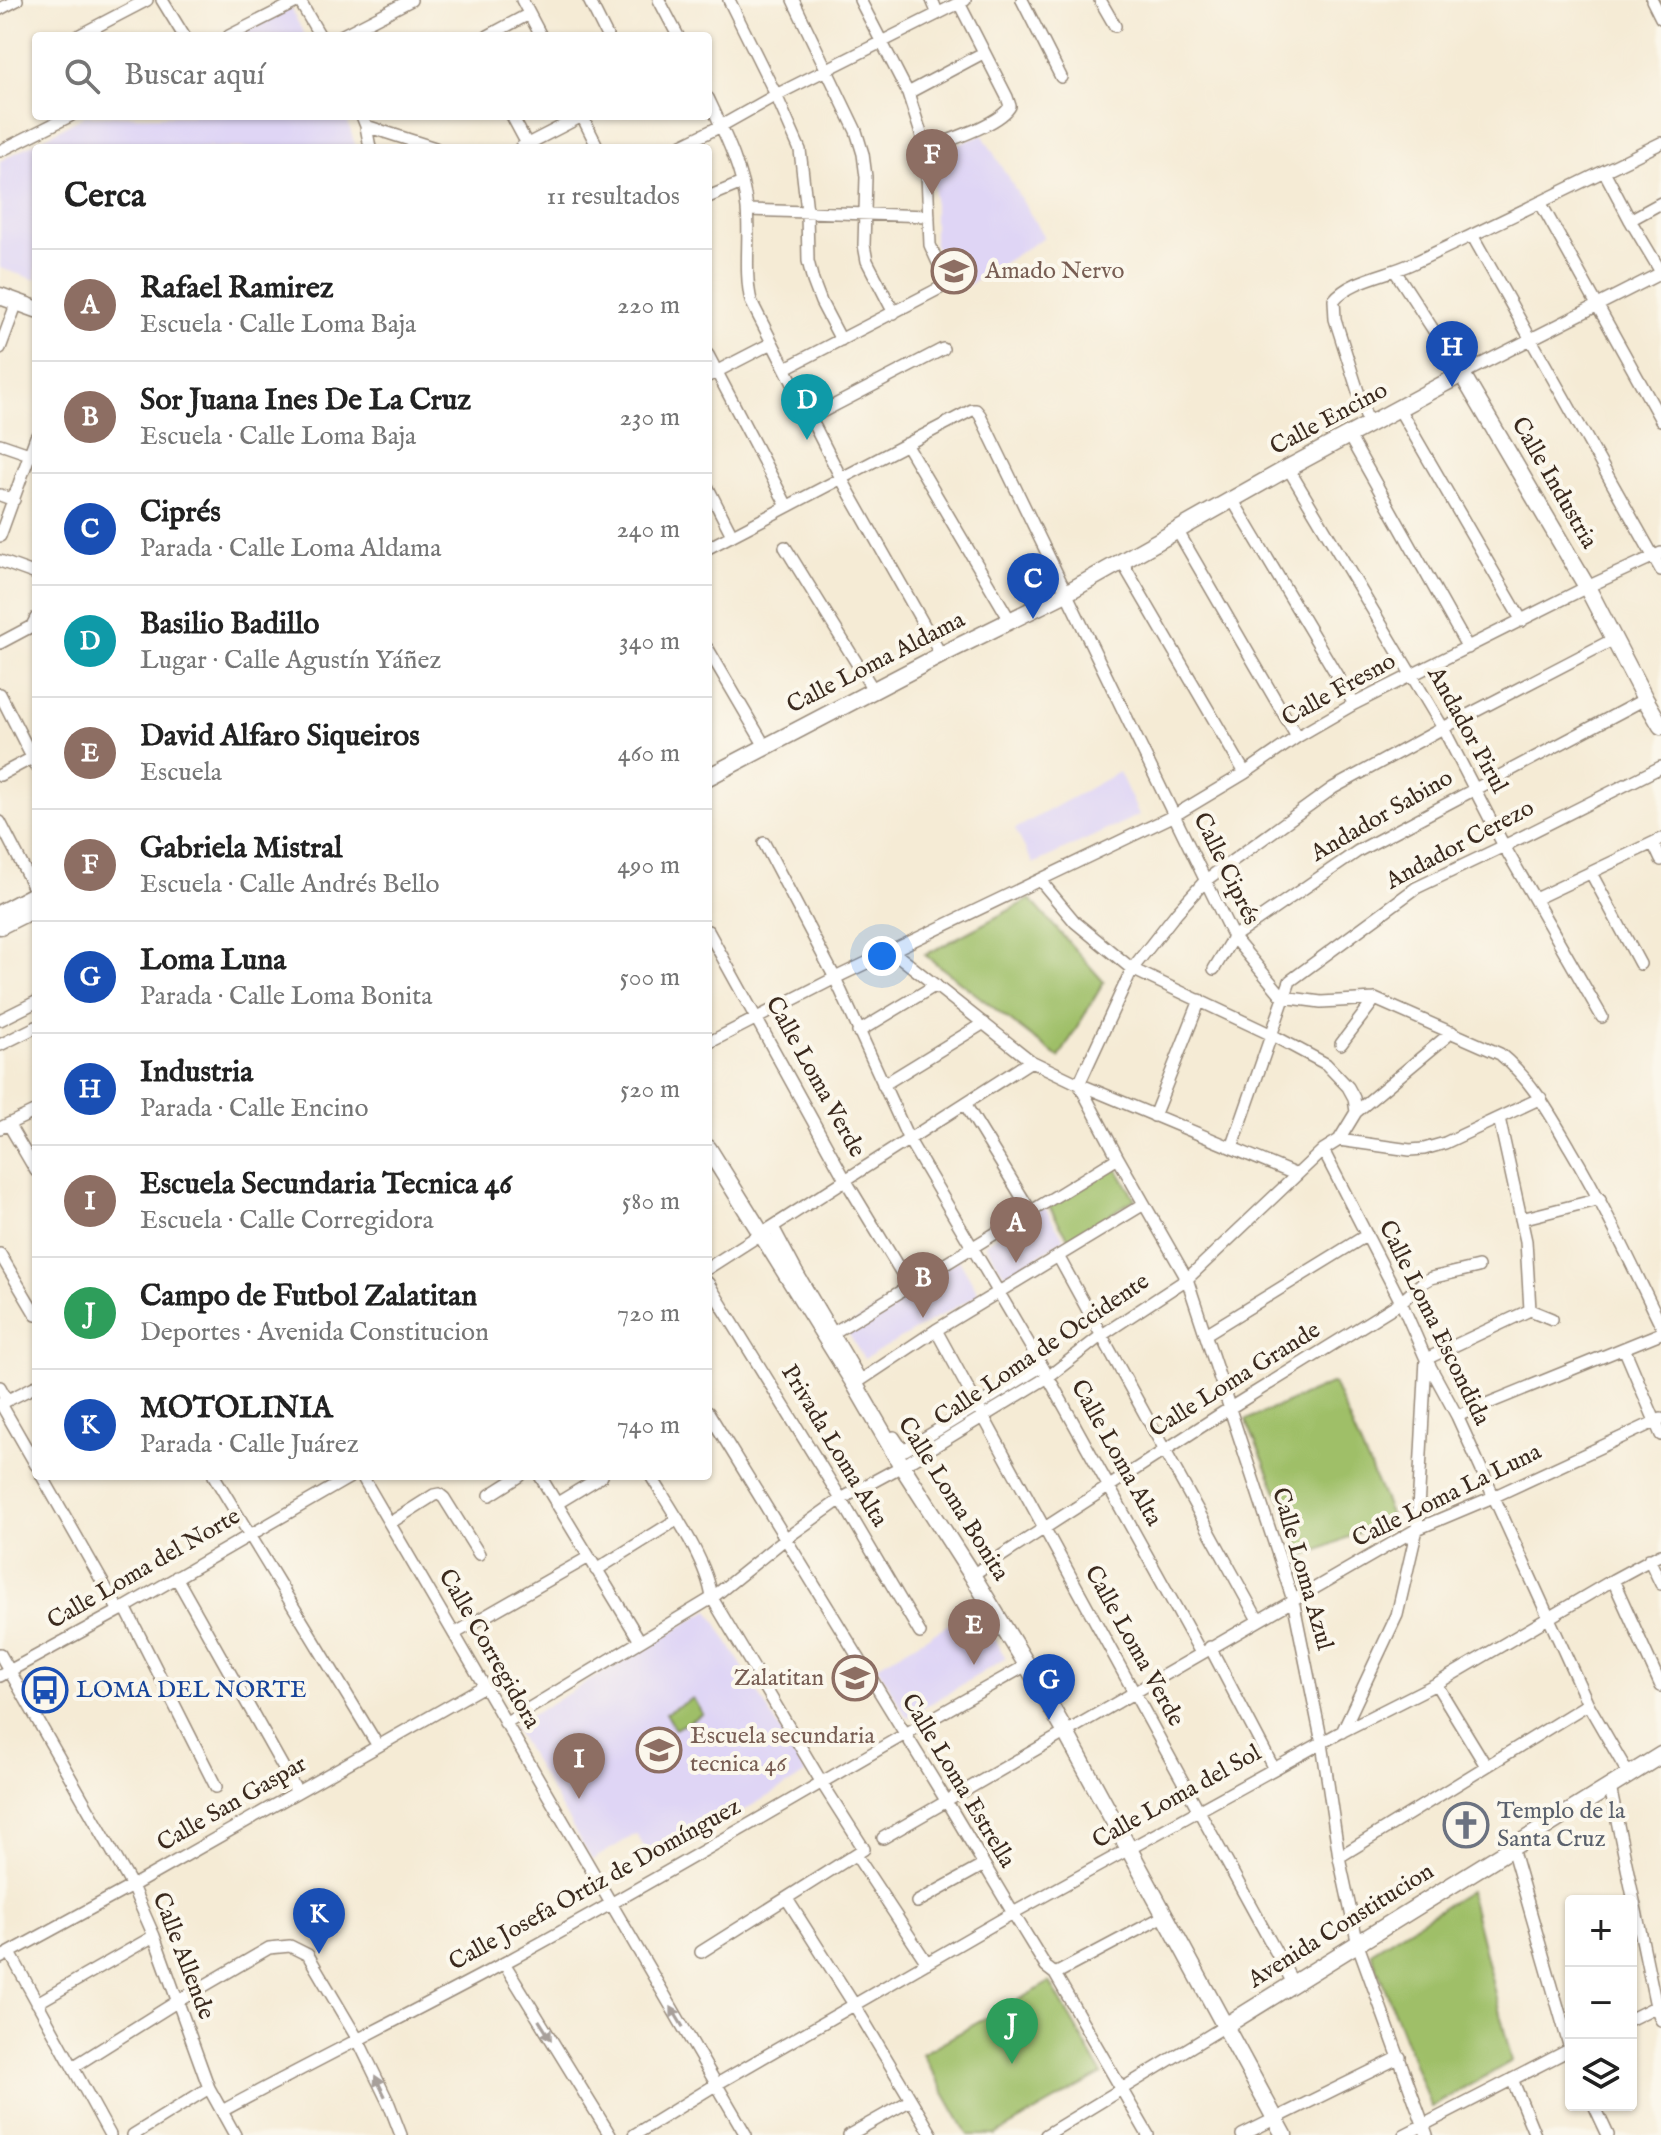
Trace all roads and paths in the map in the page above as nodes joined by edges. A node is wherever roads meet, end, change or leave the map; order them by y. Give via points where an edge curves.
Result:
1 (17, 0) edge
2 (147, 0) edge
3 (162, 0) edge
4 (300, 0) edge
5 (411, 0) edge
6 (522, 0) edge
7 (589, 0) edge
8 (659, 0) edge
9 (729, 0) edge
10 (793, 0) edge
11 (860, 0) edge
12 (932, 0) edge
13 (1022, 0) edge
14 (1100, 0) edge
15 (1652, 0) edge
16 (962, 2) edge
17 (0, 9) edge
18 (529, 14) junction
19 (938, 14) junction
20 (1661, 18) edge
21 (1115, 26) dead end
22 (86, 32) edge
23 (182, 32) edge
24 (237, 32) edge
25 (318, 32) edge
26 (349, 32) edge
27 (495, 32) edge
28 (539, 32) edge
29 (605, 32) edge
30 (676, 32) edge
31 (882, 42) junction
32 (983, 53) junction
33 (827, 69) junction
34 (1061, 77) dead end
35 (908, 93) junction
36 (776, 95) junction
37 (712, 107) edge
38 (62, 120) edge
39 (514, 120) edge
40 (574, 120) edge
41 (584, 120) edge
42 (364, 121) edge
43 (721, 126) junction
44 (1661, 143) edge
45 (369, 144) edge
46 (424, 144) edge
47 (523, 144) edge
48 (528, 144) edge
49 (596, 144) edge
50 (684, 144) edge
51 (926, 149) junction
52 (0, 151) edge
53 (1604, 171) junction
54 (742, 183) junction
55 (712, 195) edge
56 (1540, 202) junction
57 (1661, 203) edge
58 (747, 210) junction
59 (807, 211) junction
60 (866, 213) junction
61 (929, 216) junction
62 (1630, 220) junction
63 (1472, 235) junction
64 (1395, 271) junction
65 (1661, 272) edge
66 (0, 296) edge
67 (17, 302) junction
68 (1597, 306) junction
69 (32, 308) edge
70 (894, 313) junction
71 (1532, 339) junction
72 (841, 340) junction
73 (772, 343) junction
74 (0, 348) edge
75 (943, 349) dead end
76 (786, 368) junction
77 (712, 374) edge
78 (1462, 374) junction
79 (1399, 409) junction
80 (812, 417) junction
81 (1661, 420) edge
82 (1369, 426) junction
83 (1349, 436) junction
84 (0, 444) edge
85 (906, 444) junction
86 (32, 455) edge
87 (32, 457) edge
88 (1288, 468) junction
89 (841, 478) junction
90 (0, 495) edge
91 (712, 496) edge
92 (1232, 499) junction
93 (14, 500) junction
94 (787, 506) junction
95 (1177, 530) junction
96 (732, 535) junction
97 (0, 536) edge
98 (712, 546) edge
99 (785, 547) dead end
100 (1657, 554) edge
101 (0, 561) edge
102 (1122, 562) junction
103 (1661, 570) edge
104 (32, 573) edge
105 (1587, 587) junction
106 (1066, 593) junction
107 (1522, 621) junction
108 (1011, 622) junction
109 (32, 627) edge
110 (1614, 639) junction
111 (0, 643) edge
112 (1468, 648) junction
113 (941, 655) junction
114 (712, 656) edge
115 (1411, 675) junction
116 (874, 691) junction
117 (0, 694) edge
118 (1645, 699) junction
119 (1354, 704) junction
120 (1661, 726) edge
121 (1443, 728) junction
122 (1297, 737) junction
123 (766, 748) junction
124 (32, 757) edge
125 (32, 762) edge
126 (1661, 767) edge
127 (1245, 773) junction
128 (0, 775) edge
129 (712, 775) edge
130 (1475, 787) junction
131 (1175, 815) junction
132 (0, 822) edge
133 (1657, 841) edge
134 (764, 843) dead end
135 (1504, 846) junction
136 (1661, 860) edge
137 (1591, 873) junction
138 (1040, 880) junction
139 (1206, 880) junction
140 (32, 885) edge
141 (32, 895) edge
142 (1535, 899) junction
143 (32, 910) edge
144 (0, 913) edge
145 (0, 926) edge
146 (1233, 937) junction
147 (712, 938) edge
148 (892, 951) junction
149 (1640, 964) dead end
150 (1132, 969) junction
151 (1214, 969) dead end
152 (835, 978) junction
153 (936, 985) junction
154 (1283, 997) junction
155 (1375, 999) junction
156 (1200, 1000) junction
157 (32, 1004) edge
158 (1602, 1017) dead end
159 (758, 1019) junction
160 (0, 1020) edge
161 (984, 1023) junction
162 (32, 1029) edge
163 (858, 1032) junction
164 (1452, 1032) junction
165 (1272, 1035) junction
166 (712, 1041) edge
167 (1341, 1044) dead end
168 (0, 1045) edge
169 (1031, 1061) junction
170 (1079, 1084) junction
171 (883, 1085) junction
172 (1541, 1098) junction
173 (965, 1104) junction
174 (1356, 1112) junction
175 (32, 1113) edge
176 (1154, 1116) junction
177 (1499, 1118) junction
178 (4, 1126) edge
179 (909, 1140) junction
180 (1339, 1140) junction
181 (1232, 1148) junction
182 (1323, 1150) junction
183 (712, 1154) edge
184 (1118, 1158) junction
185 (32, 1165) edge
186 (1297, 1175) junction
187 (846, 1181) junction
188 (1600, 1199) junction
189 (1144, 1204) junction
190 (1031, 1212) junction
191 (1521, 1219) junction
192 (767, 1231) junction
193 (1367, 1235) junction
194 (973, 1247) junction
195 (0, 1254) edge
196 (1058, 1256) junction
197 (712, 1265) edge
198 (1478, 1267) dead end
199 (1187, 1279) junction
200 (909, 1285) junction
201 (712, 1289) edge
202 (1000, 1292) junction
203 (1401, 1302) junction
204 (32, 1308) edge
205 (1530, 1310) junction
206 (1552, 1319) dead end
207 (1661, 1325) edge
208 (936, 1330) junction
209 (833, 1333) junction
210 (1661, 1333) edge
211 (1206, 1334) junction
212 (1102, 1335) junction
213 (1624, 1348) junction
214 (1426, 1359) junction
215 (1045, 1372) junction
216 (861, 1380) junction
217 (0, 1387) edge
218 (32, 1388) edge
219 (3, 1403) edge
220 (977, 1405) junction
221 (1230, 1408) junction
222 (1457, 1416) junction
223 (985, 1417) junction
224 (712, 1419) edge
225 (1658, 1420) edge
226 (1661, 1435) edge
227 (1165, 1450) junction
228 (32, 1457) edge
229 (902, 1466) junction
230 (44, 1480) edge
231 (216, 1480) edge
232 (345, 1480) edge
233 (364, 1480) edge
234 (514, 1480) edge
235 (542, 1480) edge
236 (595, 1480) edge
237 (654, 1480) edge
238 (1109, 1486) junction
239 (490, 1495) dead end
240 (1493, 1497) junction
241 (841, 1499) junction
242 (556, 1504) junction
243 (678, 1519) junction
244 (390, 1523) junction
245 (1044, 1528) junction
246 (1417, 1529) junction
247 (249, 1534) junction
248 (785, 1539) junction
249 (479, 1554) dead end
250 (1661, 1554) edge
251 (589, 1557) junction
252 (1649, 1559) junction
253 (596, 1570) junction
254 (972, 1575) junction
255 (176, 1577) junction
256 (1613, 1580) junction
257 (1661, 1584) edge
258 (712, 1598) junction
259 (1293, 1600) junction
260 (122, 1609) junction
261 (1549, 1619) junction
262 (1258, 1620) junction
263 (920, 1633) dead end
264 (454, 1634) junction
265 (640, 1641) junction
266 (1206, 1650) junction
267 (0, 1654) edge
268 (1027, 1665) junction
269 (4, 1673) edge
270 (1436, 1684) junction
271 (484, 1686) junction
272 (1661, 1686) edge
273 (1134, 1691) junction
274 (1588, 1704) junction
275 (505, 1723) junction
276 (1341, 1732) junction
277 (904, 1733) junction
278 (1066, 1733) junction
279 (1322, 1743) junction
280 (378, 1746) junction
281 (1661, 1755) edge
282 (1486, 1766) junction
283 (1274, 1769) junction
284 (1629, 1775) junction
285 (822, 1783) junction
286 (216, 1787) dead end
287 (1610, 1787) junction
288 (297, 1792) junction
289 (947, 1802) junction
290 (1198, 1810) junction
291 (883, 1838) dead end
292 (1512, 1848) junction
293 (1128, 1849) junction
294 (860, 1852) junction
295 (1339, 1857) junction
296 (984, 1865) junction
297 (132, 1886) junction
298 (787, 1899) junction
299 (917, 1902) dead end
300 (610, 1904) junction
301 (1013, 1913) junction
302 (1166, 1915) junction
303 (154, 1936) junction
304 (1358, 1945) junction
305 (701, 1952) dead end
306 (5, 1955) edge
307 (504, 1963) junction
308 (927, 1963) junction
309 (1055, 1974) junction
310 (1293, 1983) junction
311 (178, 2001) junction
312 (37, 2003) junction
313 (1658, 2005) edge
314 (855, 2006) junction
315 (1637, 2016) edge
316 (1661, 2020) edge
317 (1225, 2026) junction
318 (357, 2038) junction
319 (1568, 2039) edge
320 (1565, 2053) edge
321 (1400, 2057) junction
322 (73, 2067) junction
323 (1512, 2079) junction
324 (717, 2084) junction
325 (209, 2088) junction
326 (1122, 2089) junction
327 (911, 2100) junction
328 (222, 2111) junction
329 (1597, 2111) edge
330 (1275, 2117) junction
331 (1424, 2130) edge
332 (110, 2135) edge
333 (133, 2135) edge
334 (235, 2135) edge
335 (401, 2135) edge
336 (610, 2135) edge
337 (634, 2135) edge
338 (746, 2135) edge
339 (849, 2135) edge
340 (932, 2135) edge
341 (1046, 2135) edge
342 (1148, 2135) edge
343 (1242, 2135) edge
344 (1284, 2135) edge
345 (1404, 2135) edge
346 (1535, 2135) edge
347 (1608, 2135) edge

1 - 17 street
2 - 22 street
3 - 23 street
4 - 24 street
4 - 25 street
5 - 26 street
6 - 18 street
7 - 29 street
8 - 30 street
9 - 36 street
10 - 33 street
11 - 31 street
12 - 19 street
13 - 34 street
14 - 21 street
15 - 20 street
16 - 19 street
16 - 32 street
18 - 27 street
18 - 28 street
19 - 31 street
31 - 33 street
31 - 35 street
32 - 35 street
32 - 51 street via 1007,97 1006,113
33 - 36 street
33 - 60 street via 863,154
35 - 51 street
36 - 43 street
36 - 59 street via 800,150
37 - 43 street
38 - 52 street
39 - 47 street
40 - 48 street
41 - 49 street
42 - 45 street
42 - 46 street
43 - 50 street
43 - 54 street
44 - 53 street
51 - 61 street
53 - 56 street
53 - 62 street
54 - 55 street
54 - 58 street
56 - 63 street
56 - 68 street
57 - 62 street
58 - 59 street
58 - 73 street via 747,283
59 - 60 street
59 - 72 street via 813,281
60 - 61 street
60 - 70 street via 867,261
61 - 70 street via 930,245 947,283
62 - 65 street
63 - 64 street
63 - 71 street
64 - 78 street, Calle Industria
64 - 82 street via 1349,287 1334,300 1335,319
65 - 68 street, Calle Encino
66 - 67 street
67 - 69 street
67 - 74 street
68 - 71 street, Calle Encino
68 - 81 street
70 - 72 street
71 - 78 street, Calle Encino
71 - 100 street
72 - 76 street
73 - 76 street
73 - 77 street
75 - 80 street
76 - 80 street
77 - 94 street
78 - 79 street, Calle Encino
78 - 105 street, Calle Industria
79 - 82 street, Calle Encino
79 - 107 street
80 - 89 street
82 - 83 street, Calle Encino
83 - 88 street, Calle Encino
83 - 112 street
84 - 86 street
85 - 89 street
85 - 106 street, Calle Ciprés via 976,410
85 - 108 street
87 - 93 street
88 - 92 street, Calle Encino
88 - 115 street, Andador Pirul
89 - 94 street
89 - 113 street
90 - 93 street
91 - 96 street
92 - 95 street, Calle Encino
92 - 119 street
93 - 97 street
94 - 96 street
95 - 102 street, Calle Encino
95 - 122 street
96 - 98 street
99 - 116 street
100 - 103 street
100 - 105 street, Calle Fresno
101 - 104 street
102 - 106 street, Calle Encino
102 - 127 street
105 - 107 street, Calle Fresno
105 - 110 street, Calle Industria
106 - 108 street, Calle Loma Aldama
106 - 131 street, Calle Ciprés
107 - 112 street, Calle Fresno
108 - 113 street, Calle Loma Aldama
109 - 111 street
110 - 118 street, Calle Industria
110 - 121 street
112 - 115 street, Calle Fresno
113 - 116 street, Calle Loma Aldama
114 - 123 street
115 - 119 street, Calle Fresno
115 - 121 street, Andador Pirul
116 - 123 street, Calle Loma Aldama
117 - 124 street
118 - 120 street, Calle Industria
118 - 130 street, Andador Sabino
119 - 122 street, Calle Fresno
121 - 130 street, Andador Pirul
121 - 139 street via 1333,788
122 - 127 street, Calle Fresno
123 - 129 street, Calle Loma Aldama
125 - 128 street
126 - 135 street, Andador Cerezo
127 - 131 street, Calle Fresno
130 - 135 street, Andador Pirul
130 - 146 street, Andador Sabino via 1358,851
131 - 138 street, Calle Fresno
131 - 139 street, Calle Ciprés
132 - 140 street
133 - 136 street
133 - 137 street
134 - 152 street
135 - 142 street, Andador Pirul
135 - 154 street, Andador Cerezo via 1416,888 1290,981
137 - 142 street
137 - 149 street
138 - 148 street, Calle Fresno
138 - 150 street via 1075,922
139 - 146 street, Calle Ciprés
139 - 150 street
141 - 144 street
142 - 158 street, Andador Pirul
143 - 145 street
146 - 151 street
146 - 154 street, Calle Ciprés
147 - 159 street, Calle Loma Verde
148 - 152 street, Calle Fresno
148 - 153 street
150 - 156 street
150 - 170 street
152 - 159 street, Calle Fresno
152 - 163 street, Calle Loma Alta
153 - 161 street
153 - 163 street
154 - 155 street via 1321,1002
154 - 165 street
155 - 164 street
155 - 167 street
156 - 165 street
156 - 176 street
157 - 160 street
159 - 166 street, Calle Fresno
159 - 187 street, Calle Loma Verde
161 - 169 street
161 - 171 street
162 - 168 street
163 - 171 street, Calle Loma Alta
164 - 172 street via 1500,1054
164 - 174 street, Calle Loma de Occidente
165 - 174 street via 1326,1064 1348,1087
165 - 181 street
169 - 170 street
169 - 173 street
170 - 176 street
170 - 184 street, Calle Loma Azul
171 - 179 street, Calle Loma Alta
172 - 177 street
172 - 188 street
173 - 179 street
173 - 190 street
174 - 180 street, Calle Loma de Occidente
175 - 178 street
176 - 181 street
177 - 180 street via 1424,1149
177 - 191 street
178 - 185 street
179 - 187 street
179 - 194 street, Calle Loma Alta
180 - 182 street, Calle Loma de Occidente
181 - 186 street
182 - 186 street, Calle Loma de Occidente
182 - 193 street, Calle Loma Escondida
183 - 192 street, Calle Loma Bonita
184 - 189 street, Calle Loma Azul
184 - 190 street
186 - 199 street, Calle Loma de Occidente
187 - 192 street
187 - 200 street, Calle Loma Verde
188 - 191 street
188 - 207 street
189 - 196 street
189 - 199 street, Calle Loma Azul
190 - 194 street
191 - 205 street
192 - 197 street
192 - 209 street
192 - 229 street, Calle Loma Bonita
193 - 203 street, Calle Loma Escondida
193 - 211 street
194 - 200 street
194 - 202 street, Calle Loma Alta
195 - 204 street
196 - 202 street
196 - 212 street
198 - 203 street, Calle Loma Grande via 1431,1278
199 - 211 street, Calle Loma Azul
199 - 212 street, Calle Loma de Occidente
200 - 209 street
201 - 241 street, Privada Loma Alta
202 - 208 street
202 - 215 street, Calle Loma Alta
203 - 214 street, Calle Loma Escondida
203 - 221 street, Calle Loma Grande
205 - 206 street
205 - 214 street
208 - 216 street
208 - 220 street, Calle Loma Verde
209 - 216 street
210 - 213 street
211 - 221 street, Calle Loma Azul
212 - 215 street, Calle Loma de Occidente
212 - 227 street
213 - 222 street
213 - 225 street
214 - 222 street, Calle Loma Escondida
214 - 246 street
215 - 220 street
215 - 223 street, Calle Loma de Occidente
215 - 238 street, Calle Loma Alta
216 - 220 street via 905,1450
217 - 219 street
218 - 219 street
219 - 228 street
220 - 223 street, Calle Loma Verde
221 - 227 street, Calle Loma Grande
221 - 259 street, Calle Loma Azul
222 - 240 street, Calle Loma Escondida
223 - 229 street, Calle Loma de Occidente
223 - 245 street, Calle Loma Verde
224 - 248 street, Calle Loma Estrella
225 - 226 street
225 - 240 street, Calle Loma La Luna
227 - 238 street, Calle Loma Grande
227 - 262 street
229 - 241 street, Calle Loma de Occidente
229 - 254 street, Calle Loma Bonita
230 - 260 street
231 - 247 street
232 - 247 street, Calle Loma del Norte
233 - 244 street, Calle Corregidora
234 - 239 street
235 - 242 street
236 - 242 street
237 - 243 street
238 - 245 street, Calle Loma Grande
238 - 266 street, Calle Loma Alta
240 - 246 street, Calle Loma La Luna
240 - 261 street, Calle Loma Escondida
241 - 248 street, Calle Loma de Occidente
241 - 263 street, Privada Loma Alta
242 - 251 street
243 - 253 street
243 - 258 street
244 - 249 street via 439,1494
244 - 264 street, Calle Corregidora
245 - 254 street, Calle Loma Grande
245 - 273 street, Calle Loma Verde
246 - 259 street, Calle Loma La Luna
246 - 276 street via 1397,1615
247 - 255 street, Calle Loma del Norte
247 - 280 street
248 - 258 street, Calle Loma de Occidente
248 - 277 street, Calle Loma Estrella
250 - 252 street, Calle Loma del Sol
251 - 253 street
251 - 264 street
252 - 256 street, Calle Loma del Sol
252 - 257 street
253 - 265 street
254 - 268 street, Calle Loma Bonita
255 - 260 street, Calle Loma del Norte
255 - 288 street
256 - 261 street, Calle Loma del Sol
256 - 272 street
258 - 265 street, Calle Loma de Occidente
258 - 285 street
259 - 262 street, Calle Loma La Luna
259 - 279 street, Calle Loma Azul
260 - 269 street, Calle Loma del Norte
260 - 286 street
261 - 270 street, Calle Loma del Sol
261 - 274 street, Calle Loma Escondida
262 - 266 street, Calle Loma La Luna
264 - 271 street, Calle Corregidora
265 - 275 street, Calle Loma de Occidente
266 - 273 street, Calle Loma La Luna
266 - 283 street, Calle Loma Alta
267 - 269 street, Calle Allende
268 - 277 street, Calle Josefa Ortiz de Domínguez
268 - 278 street, Calle Loma Bonita
269 - 297 street, Calle Allende
270 - 276 street, Calle Loma del Sol
270 - 282 street
271 - 275 street, Calle Corregidora
271 - 280 street, Calle San Gaspar
273 - 278 street, Calle Loma La Luna
273 - 290 street, Calle Loma Verde
274 - 282 street
274 - 284 street, Calle Loma Escondida
275 - 300 street, Calle Corregidora
276 - 279 street, Calle Loma del Sol
277 - 285 street, Calle Josefa Ortiz de Domínguez
277 - 289 street, Calle Loma Estrella
278 - 289 street, Calle Loma La Luna
278 - 293 street, Calle Loma Bonita
279 - 283 street, Calle Loma del Sol
279 - 295 street, Calle Loma Azul
280 - 288 street, Calle San Gaspar
281 - 284 street, Avenida Constitucion
282 - 295 street
283 - 290 street, Calle Loma del Sol
284 - 287 street, Avenida Constitucion
285 - 294 street
285 - 300 street, Calle Josefa Ortiz de Domínguez
287 - 292 street, Avenida Constitucion
287 - 313 street
288 - 297 street, Calle San Gaspar
289 - 291 street, Calle Loma La Luna
289 - 296 street, Calle Loma Estrella
290 - 293 street, Calle Loma del Sol
290 - 310 street, Calle Loma Verde
292 - 304 street, Avenida Constitucion
292 - 319 street
293 - 301 street, Calle Loma del Sol
293 - 302 street, Calle Loma Bonita
294 - 298 street
294 - 308 street
295 - 304 street, Calle Loma Azul
296 - 299 street
296 - 301 street, Calle Loma Estrella
297 - 303 street, Calle Allende
297 - 306 street, Calle San Gaspar
298 - 305 street
298 - 314 street
300 - 307 street, Calle Josefa Ortiz de Domínguez
324 -> 300 street, Calle Corregidora
301 - 308 street, Calle Loma del Sol
301 - 309 street, Calle Loma Estrella
302 - 309 street
302 - 317 street, Calle Loma Bonita
303 - 311 street, Calle Allende
303 - 312 street
304 - 310 street, Avenida Constitucion
304 - 321 street, Calle Loma Azul
306 - 312 street
307 - 318 street, Calle Josefa Ortiz de Domínguez
307 -> 336 street
308 - 314 street, Calle Loma del Sol
309 - 326 street, Calle Loma Estrella
310 - 317 street, Avenida Constitucion
311 - 318 street via 269,1948 290,1946 308,1955
311 - 322 street
311 - 325 street, Calle Allende
312 - 322 street
313 - 315 street
313 - 316 street
314 - 324 street, Calle Loma del Sol
314 - 327 street
317 - 326 street, Avenida Constitucion
317 - 330 street, Calle Loma Bonita
318 - 328 street, Calle Josefa Ortiz de Domínguez
335 -> 318 street
320 - 323 street
321 - 330 street
321 - 331 street, Calle Loma Azul
322 - 332 street
323 - 331 street
323 - 346 street
324 - 337 street, Calle Loma del Sol
324 - 338 street, Calle Corregidora
325 - 328 street, Calle Allende
325 - 333 street
326 - 341 street, Avenida Constitucion
326 - 342 street, Calle Loma Estrella
327 - 339 street
327 - 340 street
328 - 334 street, Calle Allende
329 - 347 street
330 - 343 street
330 - 344 street, Calle Loma Bonita
331 - 345 street

